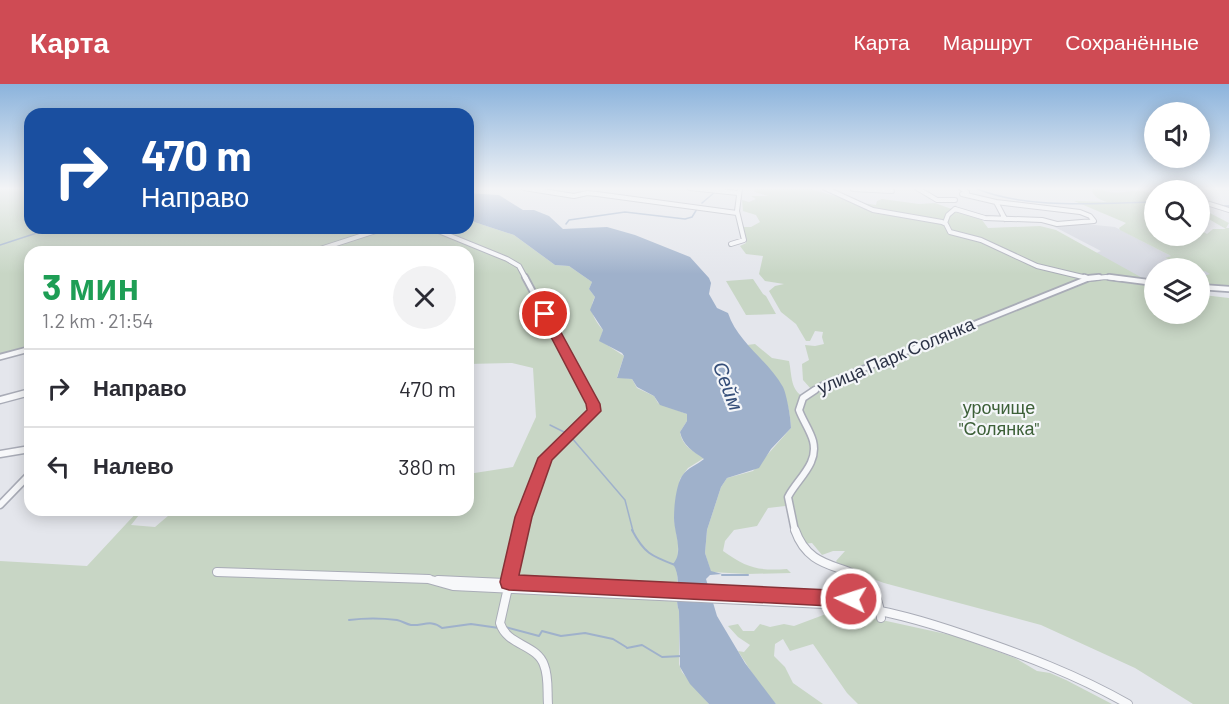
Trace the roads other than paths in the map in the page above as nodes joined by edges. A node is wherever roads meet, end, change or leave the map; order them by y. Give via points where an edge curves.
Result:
1 (736, 217) edge
2 (911, 217) edge
3 (947, 217) edge
4 (981, 217) edge
5 (1091, 217) edge
6 (1005, 219) joint
7 (1094, 219) joint
8 (945, 223) junction
9 (366, 234) edge
10 (446, 234) edge
11 (732, 244) dead end
12 (330, 246) edge
13 (1089, 278) junction
14 (1144, 282) edge
15 (1210, 288) edge
16 (1229, 289) edge
17 (24, 351) edge
18 (0, 357) edge
19 (24, 393) edge
20 (0, 399) edge
21 (24, 450) edge
22 (0, 454) edge
23 (24, 482) edge
24 (0, 505) edge
25 (217, 572) dead end
26 (508, 586) junction
27 (881, 609) junction
28 (880, 618) dead end
29 (548, 704) edge
30 (1128, 704) edge

1 - 11 street via 744,240
2 - 8 street
3 - 8 street
4 - 6 street
5 - 7 street
6 - 7 street via 1057,224
8 - 13 street via 948,231 991,245 1015,258
9 - 12 street
10 - 26 street via 519,267 593,404 594,411 545,458 524,517
13 - 14 street, улица Парк Солянка
13 - 27 street, улица Парк Солянка via 823,385 800,402 799,410 815,447 812,462 788,496 801,545 823,563 866,580 878,594
15 - 16 street
17 - 18 street
19 - 20 street
21 - 22 street
23 - 24 street
25 - 26 street via 428,579 453,586
26 - 27 street via 729,596
26 - 29 street via 501,628 544,660
27 - 28 street
27 - 30 street via 1035,659

